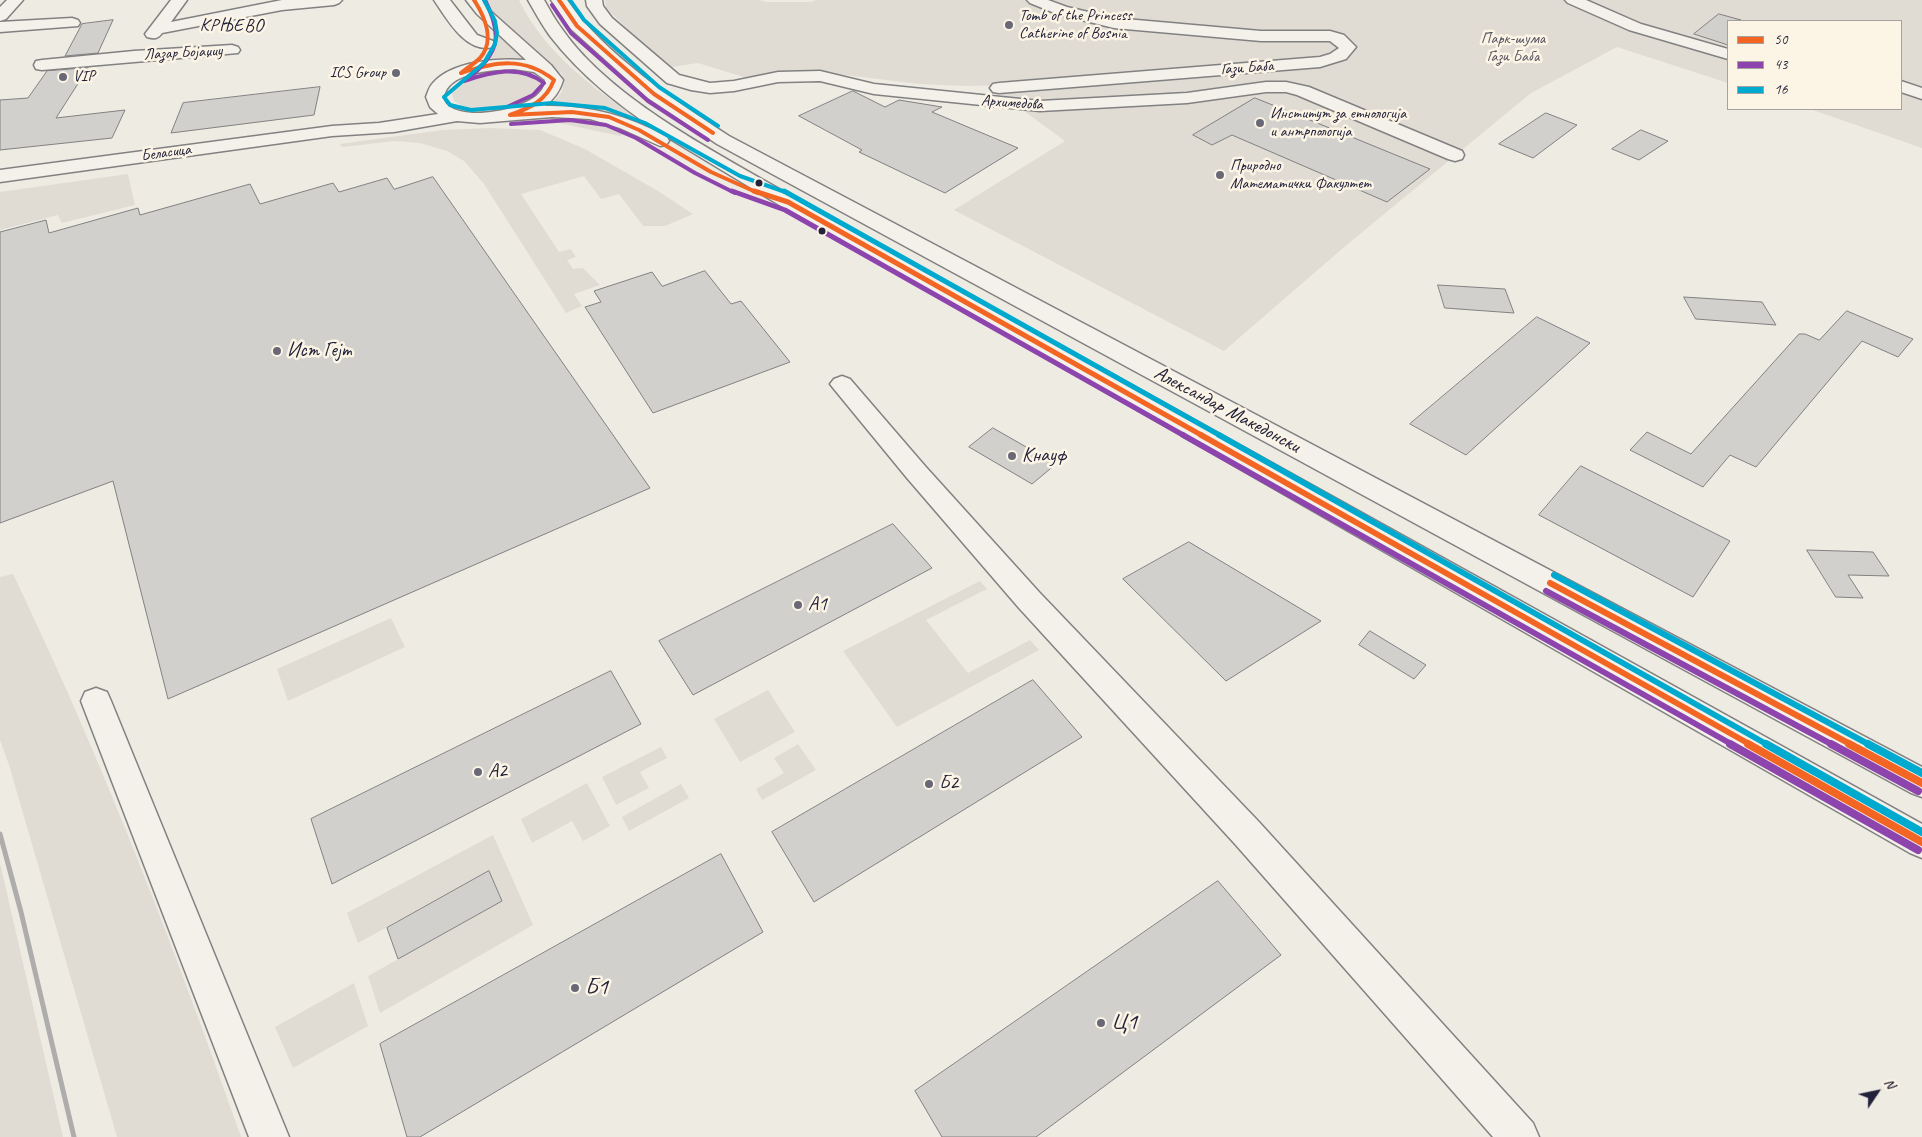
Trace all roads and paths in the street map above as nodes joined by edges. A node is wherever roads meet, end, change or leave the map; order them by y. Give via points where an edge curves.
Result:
1 (15, 0) edge
2 (179, 0) edge
3 (334, 0) edge
4 (442, 0) edge
5 (536, 0) edge
6 (559, 0) edge
7 (581, 0) edge
8 (594, 0) edge
9 (1035, 0) edge
10 (1573, 0) edge
11 (283, 2) edge
12 (478, 6) edge
13 (0, 16) edge
14 (0, 26) edge
15 (157, 29) junction
16 (62, 37) dead end
17 (487, 44) junction
18 (232, 50) dead end
19 (606, 50) junction
20 (52, 51) dead end
21 (1727, 54) edge
22 (134, 56) junction
23 (548, 72) junction
24 (461, 73) junction
25 (820, 76) junction
26 (1902, 86) edge
27 (1902, 94) edge
28 (1921, 94) edge
29 (422, 102) junction
30 (510, 115) junction
31 (456, 116) junction
32 (332, 131) junction
33 (1455, 155) dead end
34 (0, 176) edge
35 (788, 202) junction
36 (842, 384) dead end
37 (96, 701) dead end
38 (1922, 783) edge
39 (1922, 842) edge
40 (269, 1137) edge
41 (1519, 1137) edge

1 - 13 street
2 - 15 street
3 - 11 street, Лазар Бојаџиу
4 - 17 street via 470,38
5 - 35 street via 567,46 606,86 668,130
6 - 19 street, Александар Македонски via 577,26
7 - 19 street
8 - 25 street, Архимедова via 594,6 606,20 673,79 710,88 778,77
9 - 25 street, Гази Баба via 1062,11 1114,23 1261,36 1330,36 1348,47 1338,56 1320,62 1028,87 936,88
10 - 21 street via 1635,26
11 - 15 street, Лазар Бојаџиу
12 - 17 street via 486,28
12 - 23 street
14 - 16 street via 72,23
15 - 22 street, Лазар Бојаџиу
17 - 24 street via 482,56
18 - 22 street, Лазар Бојаџиу
19 - 38 street, Александар Македонски via 654,94 723,140
20 - 22 street, Лазар Бојаџиу via 42,65
23 - 24 street via 529,65 502,63
23 - 30 street via 554,80 553,90 530,108
24 - 29 street
25 - 33 street, Архимедова via 874,89 1040,106 1188,98 1286,87 1303,90
26 - 28 street
27 - 28 street
29 - 31 street via 436,104
29 - 32 street, Беласица via 386,117
30 - 31 street via 491,118
30 - 35 street via 570,112 609,117 750,190
31 - 32 street, Беласица via 366,131
32 - 34 street, Беласица
35 - 39 street via 846,234 858,248 907,284 1102,396 1320,519 1384,547 1410,554
36 - 41 street via 1023,593 1247,833
37 - 40 street

